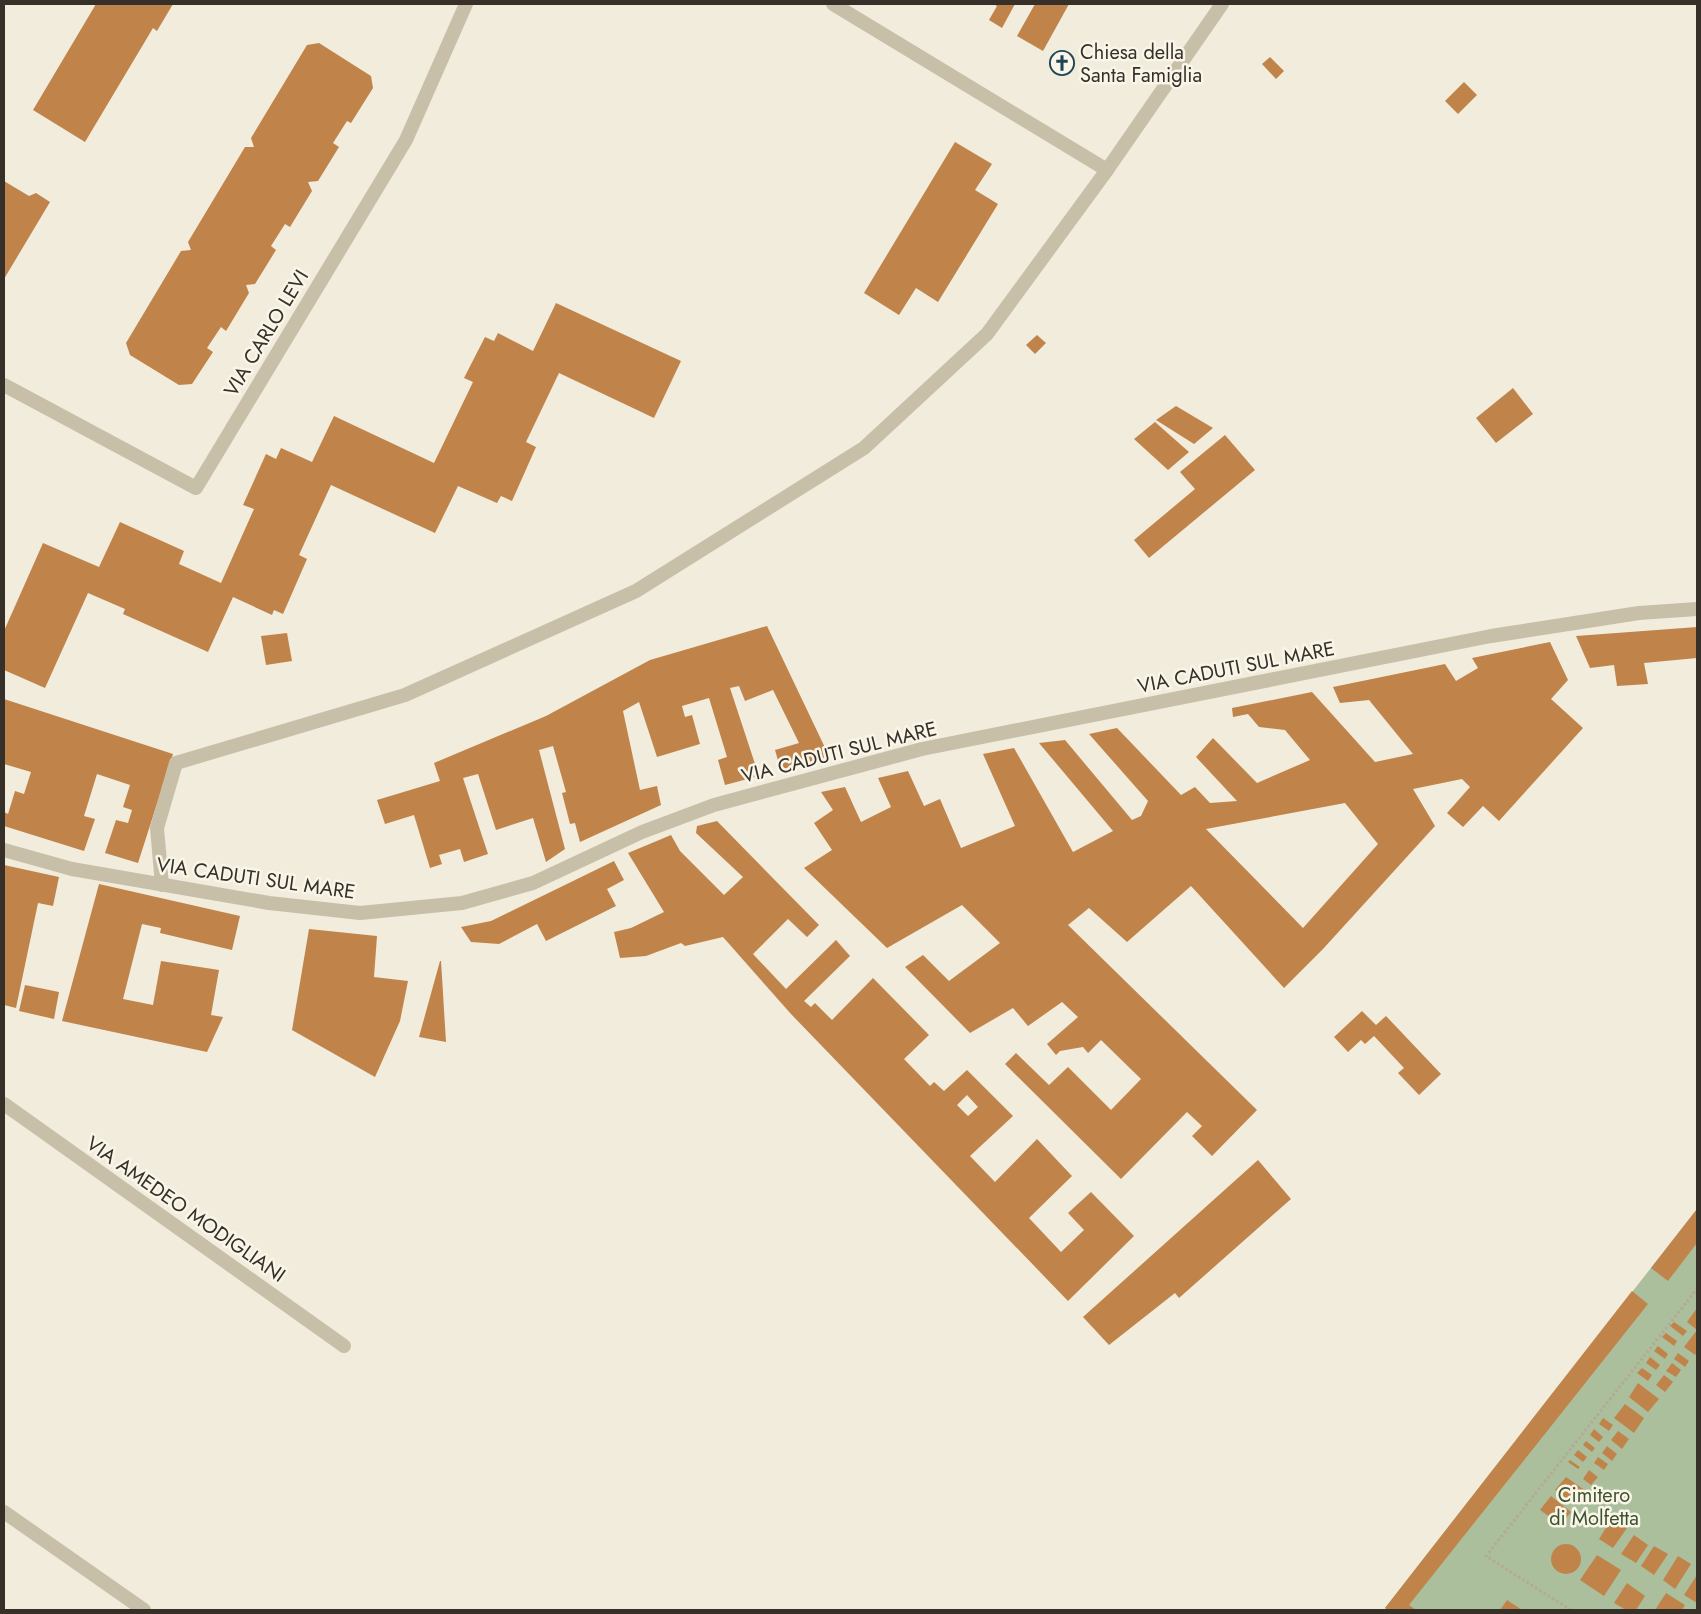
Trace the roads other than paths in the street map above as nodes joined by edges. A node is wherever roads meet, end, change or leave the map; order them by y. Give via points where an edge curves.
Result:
1 (466, 4) edge
2 (832, 4) edge
3 (1222, 4) edge
4 (1107, 170) junction
5 (4, 385) edge
6 (1697, 609) edge
7 (4, 850) edge
8 (162, 885) junction
9 (4, 1104) edge
10 (344, 1346) dead end
11 (4, 1512) edge
12 (144, 1610) edge

1 - 5 street, VIA CARLO LEVI via 406,140 196,488
2 - 4 street
3 - 4 street
4 - 8 street via 987,334 864,448 628,595 405,695 176,763 157,828
6 - 8 street, VIA CADUTI SUL MARE via 1639,613 1491,636 922,749 714,805 642,832 532,883 462,903 360,914
7 - 8 street, VIA CADUTI SUL MARE via 72,869
9 - 10 street, VIA AMEDEO MODIGLIANI
11 - 12 street

